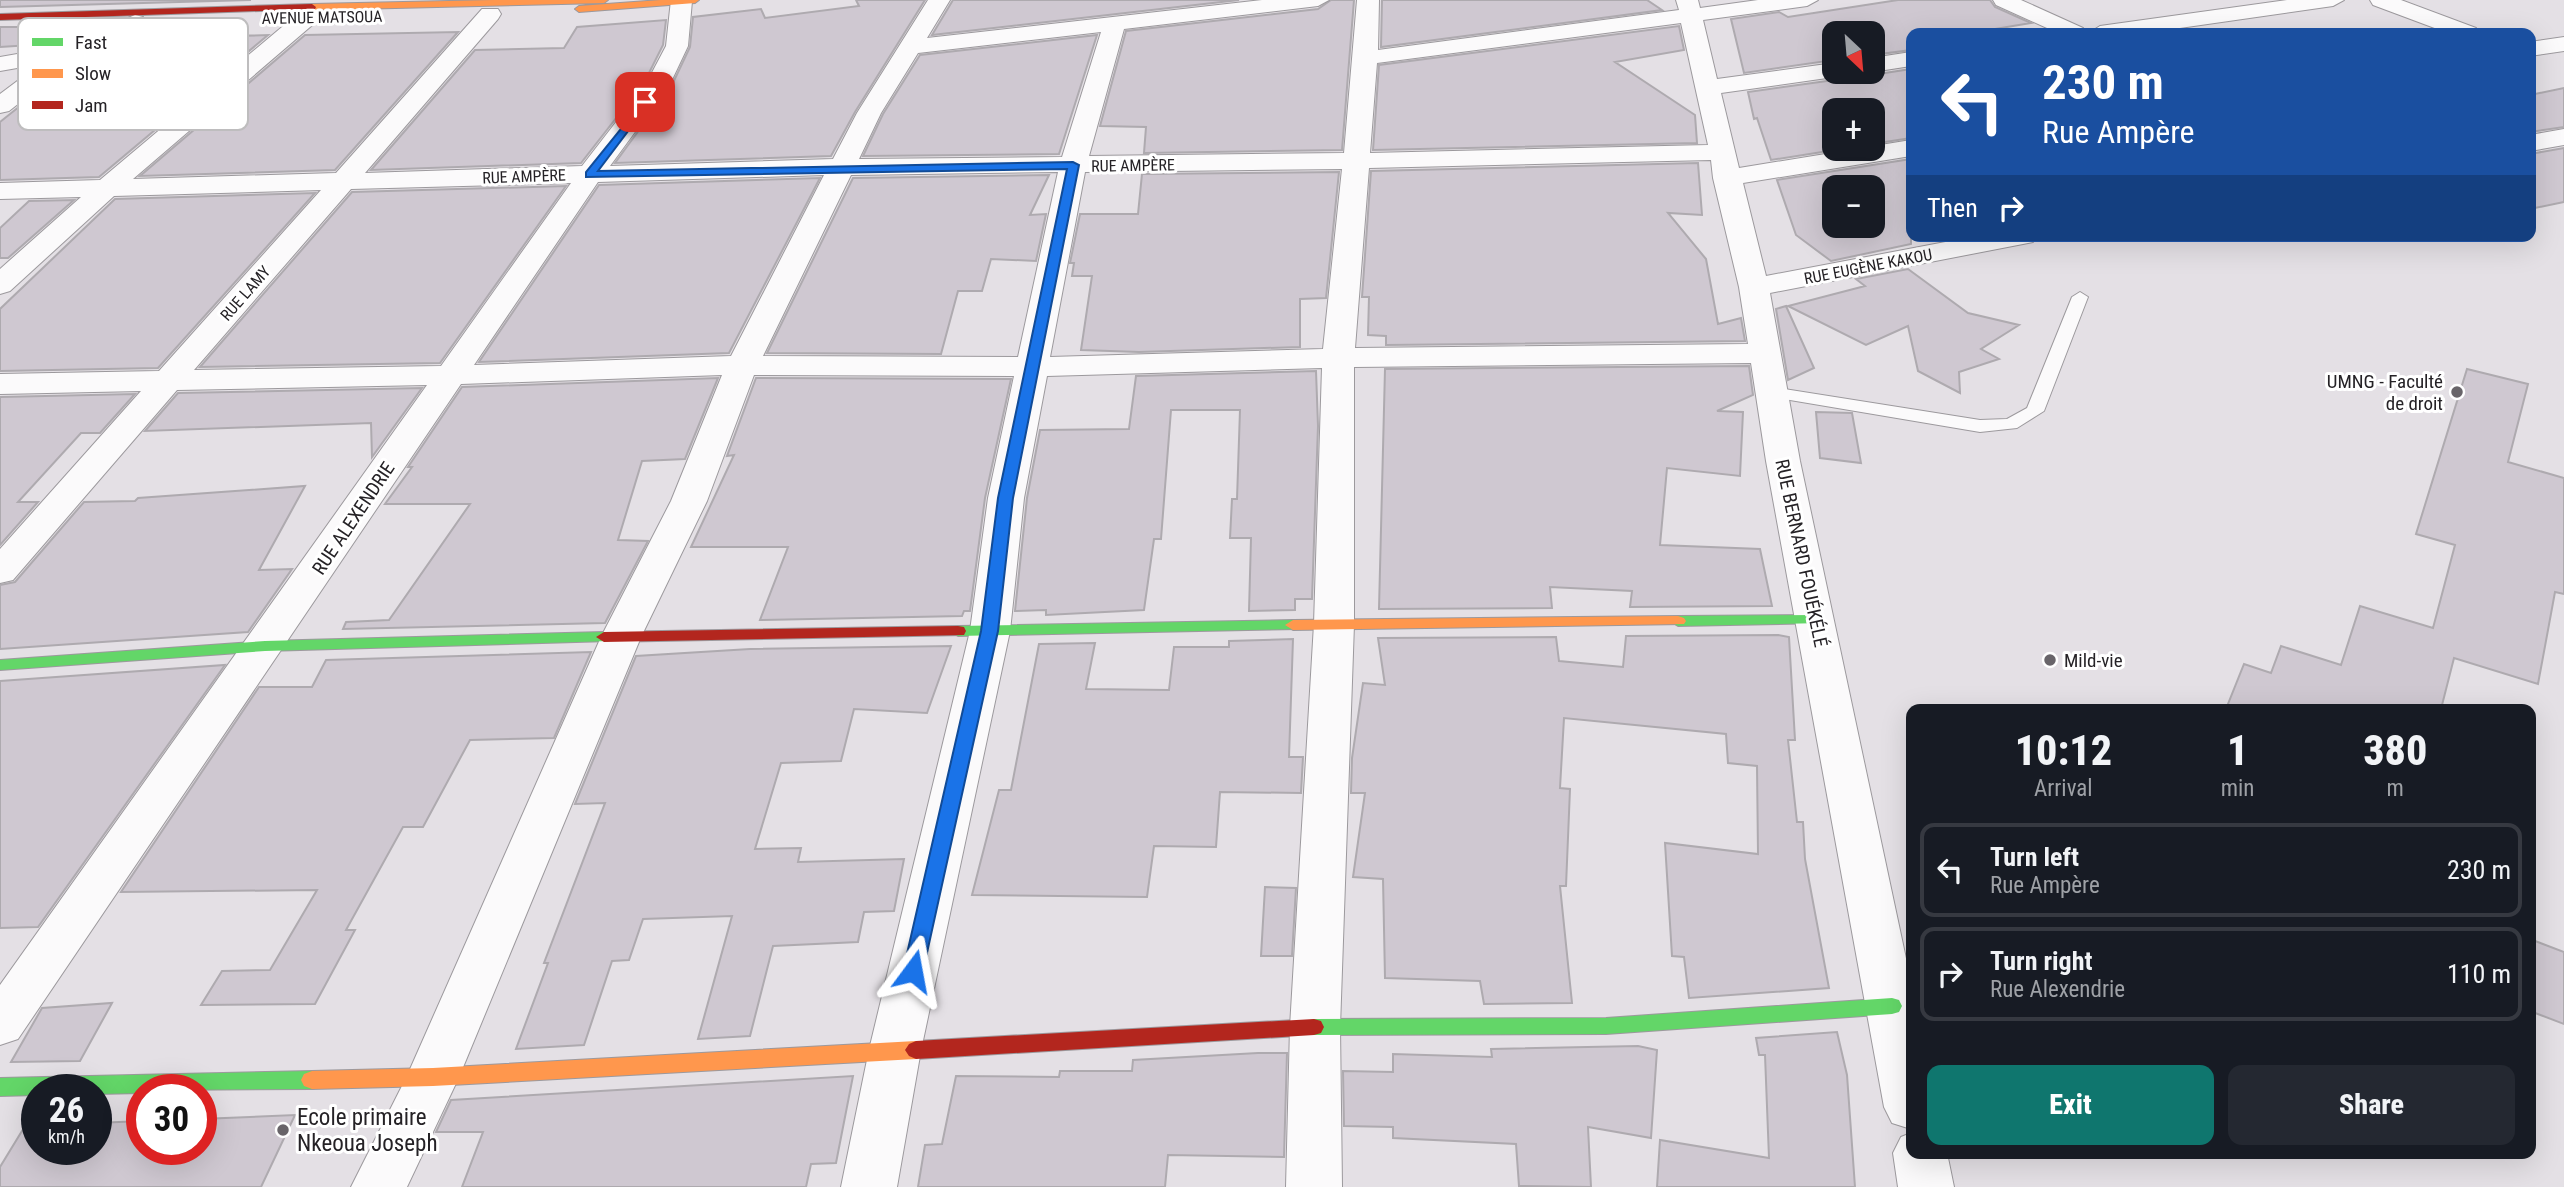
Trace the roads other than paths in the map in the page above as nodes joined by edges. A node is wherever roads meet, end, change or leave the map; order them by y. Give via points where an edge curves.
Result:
1 (939, 0) edge
2 (1318, 0) edge
3 (1368, 0) edge
4 (1807, 0) edge
5 (2004, 0) edge
6 (2333, 0) edge
7 (2381, 0) edge
8 (688, 1) edge
9 (617, 2) edge
10 (499, 6) edge
11 (319, 7) edge
12 (1688, 7) edge
13 (119, 14) edge
14 (0, 18) edge
15 (1114, 24) junction
16 (2064, 28) edge
17 (2135, 28) edge
18 (2455, 28) edge
19 (2564, 44) edge
20 (909, 47) junction
21 (2536, 48) edge
22 (1366, 58) junction
23 (18, 61) edge
24 (1906, 61) edge
25 (1885, 63) edge
26 (0, 64) edge
27 (248, 68) edge
28 (1822, 72) edge
29 (1706, 88) junction
30 (18, 92) edge
31 (0, 106) edge
32 (175, 130) edge
33 (2564, 137) edge
34 (2536, 142) edge
35 (1906, 148) edge
36 (1356, 161) junction
37 (1073, 165) junction
38 (1723, 165) junction
39 (841, 167) junction
40 (590, 174) junction
41 (340, 182) junction
42 (108, 187) junction
43 (0, 191) edge
44 (1991, 242) edge
45 (0, 285) edge
46 (1754, 287) junction
47 (2080, 297) dead end
48 (1765, 354) junction
49 (1338, 358) junction
50 (742, 365) junction
51 (1031, 367) junction
52 (451, 375) junction
53 (169, 380) junction
54 (0, 384) edge
55 (1772, 393) junction
56 (0, 572) edge
57 (1816, 620) junction
58 (1334, 624) junction
59 (990, 631) junction
60 (621, 637) junction
61 (265, 646) junction
62 (0, 665) edge
63 (1892, 1006) junction
64 (0, 1026) edge
65 (1315, 1027) junction
66 (895, 1049) junction
67 (433, 1077) junction
68 (1906, 1080) edge
69 (0, 1087) edge
70 (1921, 1159) edge
71 (379, 1187) edge
72 (869, 1187) edge
73 (1314, 1187) edge
74 (1926, 1187) edge

1 - 20 street
2 - 15 street
3 - 22 street
4 - 12 street
5 - 16 street
6 - 17 street
7 - 18 street
8 - 9 street, AVENUE MATSOUA
8 - 40 street, RUE ALEXENDRIE via 677,46 659,84
9 - 10 street, AVENUE MATSOUA
10 - 11 street, AVENUE MATSOUA
10 - 41 street, RUE LAMY
11 - 13 street, AVENUE MATSOUA
11 - 27 street
12 - 22 street
12 - 29 street, RUE BERNARD FOUÉKÉLÉ
13 - 14 street, AVENUE MATSOUA
15 - 20 street
15 - 37 street
19 - 21 street
20 - 39 street
22 - 36 street
23 - 26 street
24 - 25 street
28 - 29 street
29 - 38 street, RUE BERNARD FOUÉKÉLÉ
30 - 31 street
32 - 42 street
33 - 34 street
35 - 38 street, RUE AMPÈRE
36 - 37 street, RUE AMPÈRE
36 - 38 street, RUE AMPÈRE
36 - 49 street
37 - 39 street, RUE AMPÈRE
37 - 51 street
38 - 46 street, RUE BERNARD FOUÉKÉLÉ
39 - 40 street, RUE AMPÈRE
39 - 50 street
40 - 41 street, RUE AMPÈRE
40 - 52 street, RUE ALEXENDRIE
41 - 42 street, RUE AMPÈRE
41 - 53 street, RUE LAMY
42 - 43 street, RUE AMPÈRE
42 - 45 street
44 - 46 street, RUE EUGÈNE KAKOU
46 - 48 street, RUE BERNARD FOUÉKÉLÉ
47 - 55 lane via 2035,411 2011,424 1980,426
48 - 49 street
48 - 55 street, RUE BERNARD FOUÉKÉLÉ
49 - 51 street
49 - 58 street
50 - 51 street
50 - 52 street
50 - 60 street via 689,501
51 - 59 street via 1006,498
52 - 53 street
52 - 61 street, RUE ALEXENDRIE
53 - 54 street
53 - 56 street, RUE LAMY
55 - 57 street, RUE BERNARD FOUÉKÉLÉ
57 - 58 street
57 - 63 street, RUE BERNARD FOUÉKÉLÉ
58 - 59 street
58 - 65 street
59 - 60 street
59 - 66 street
60 - 61 street
60 - 67 street
61 - 62 street
61 - 64 street, RUE ALEXENDRIE
63 - 65 street via 1606,1026
63 - 68 street, RUE BERNARD FOUÉKÉLÉ
65 - 66 street
65 - 73 street
66 - 67 street
66 - 72 street
67 - 69 street
67 - 71 street
70 - 74 street

